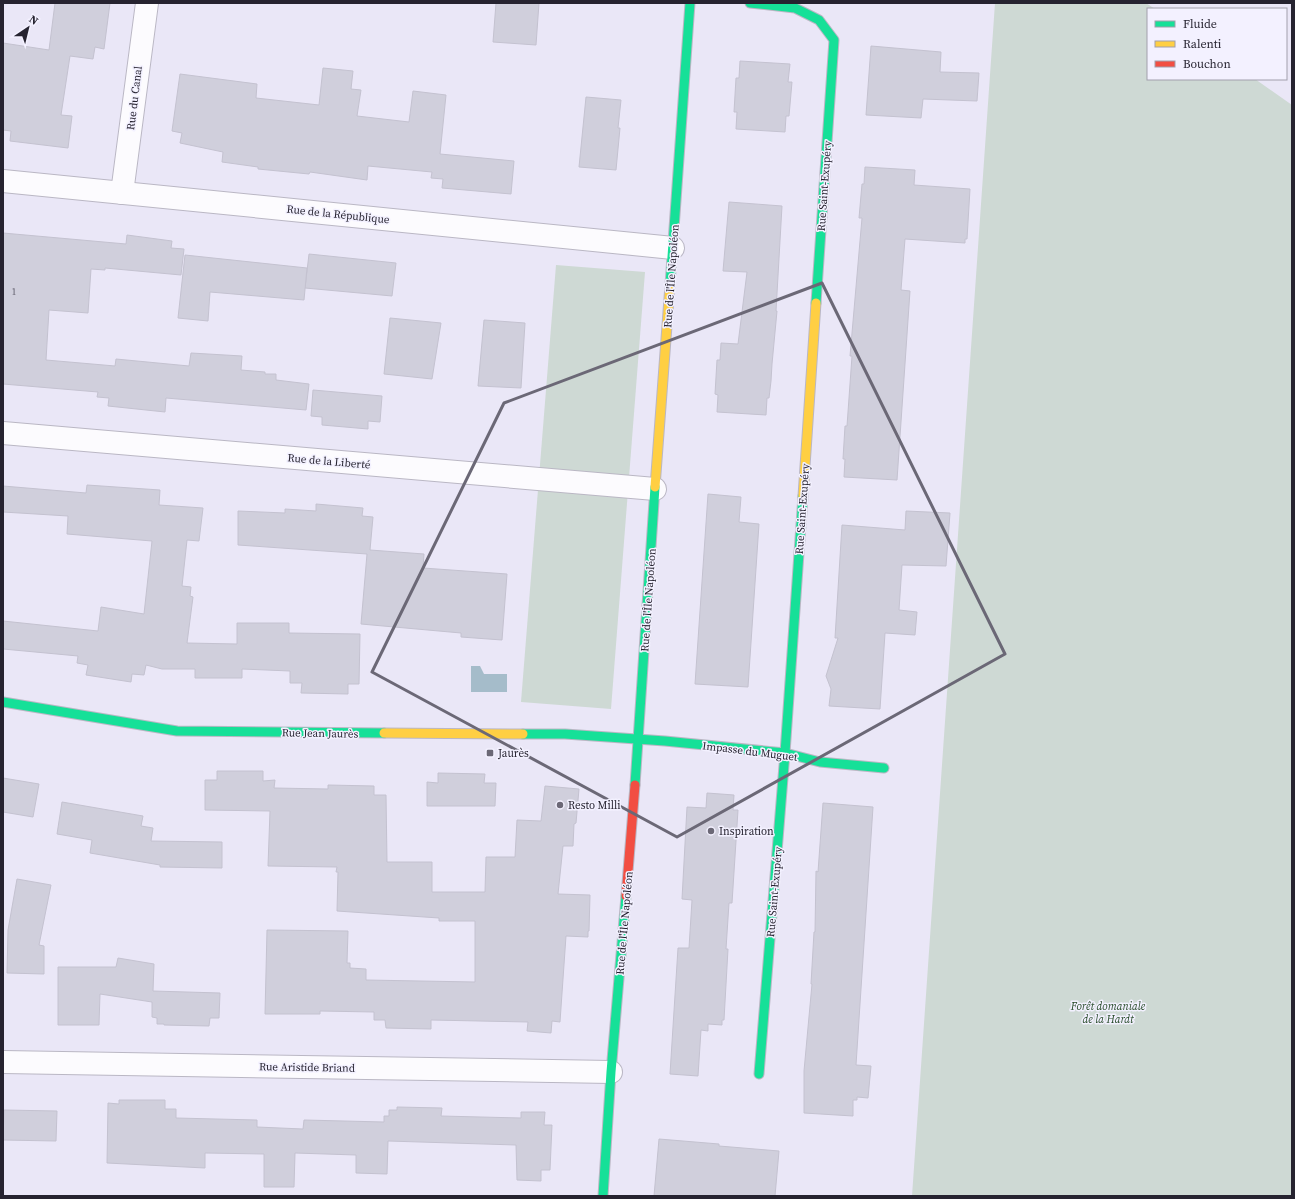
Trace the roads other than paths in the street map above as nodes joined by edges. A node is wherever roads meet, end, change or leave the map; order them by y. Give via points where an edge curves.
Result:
1 (147, 3) edge
2 (690, 3) edge
3 (750, 3) edge
4 (3, 181) edge
5 (122, 193) junction
6 (673, 248) junction
7 (3, 433) edge
8 (655, 489) junction
9 (3, 702) edge
10 (639, 739) junction
11 (786, 753) junction
12 (884, 768) dead end
13 (3, 1062) edge
14 (611, 1072) junction
15 (759, 1074) dead end
16 (603, 1196) edge

1 - 5 street, Rue du Canal
2 - 6 street, Rue de l'Île Napoléon
3 - 11 street, Rue Saint-Exupéry via 796,8 819,20 834,40
4 - 5 street, Rue de la République
5 - 6 street, Rue de la République
6 - 8 street, Rue de l'Île Napoléon
7 - 8 street, Rue de la Liberté
8 - 10 street, Rue de l'Île Napoléon
9 - 10 street, Rue Jean Jaurès via 177,731 565,734
10 - 11 street, Impasse du Muguet
10 - 14 street, Rue de l'Île Napoléon
11 - 12 street, Impasse du Muguet via 820,762
11 - 15 street, Rue Saint-Exupéry
13 - 14 street, Rue Aristide Briand
14 - 16 street, Rue de l'Île Napoléon

